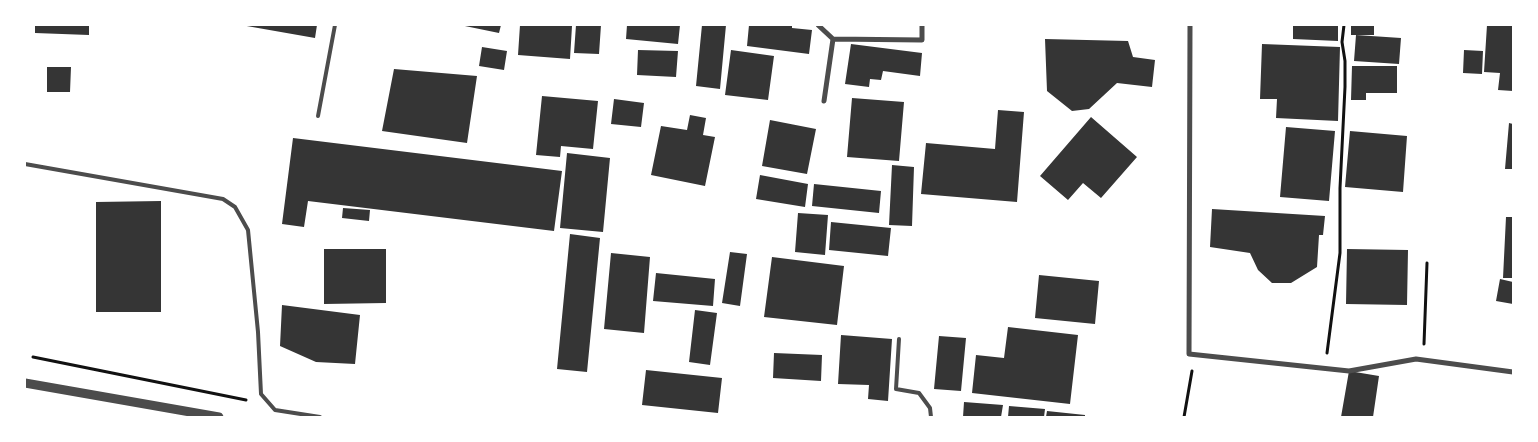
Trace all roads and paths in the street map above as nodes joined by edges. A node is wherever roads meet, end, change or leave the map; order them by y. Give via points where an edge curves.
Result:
1 (335, 25) edge
2 (818, 25) edge
3 (922, 25) edge
4 (1190, 25) edge
5 (1344, 25) edge
6 (833, 39) junction
7 (824, 101) dead end
8 (318, 116) dead end
9 (25, 164) edge
10 (1427, 263) dead end
11 (899, 339) dead end
12 (1425, 350) dead end
13 (1194, 355) junction
14 (33, 357) dead end
15 (1325, 368) junction
16 (1513, 372) edge
17 (25, 383) edge
18 (248, 400) dead end
19 (219, 417) edge
20 (320, 417) edge
21 (931, 417) edge
22 (1184, 417) edge

1 - 8 lane
2 - 6 street
3 - 6 street via 922,40
4 - 13 street via 1189,354
5 - 15 path via 1340,253
6 - 7 street
9 - 20 lane via 224,199 235,207 248,230 261,394 276,410
10 - 12 path
11 - 21 lane via 896,389 919,393 930,408
13 - 15 street
13 - 22 path
14 - 18 path
15 - 16 street via 1349,371 1416,359
17 - 19 street

